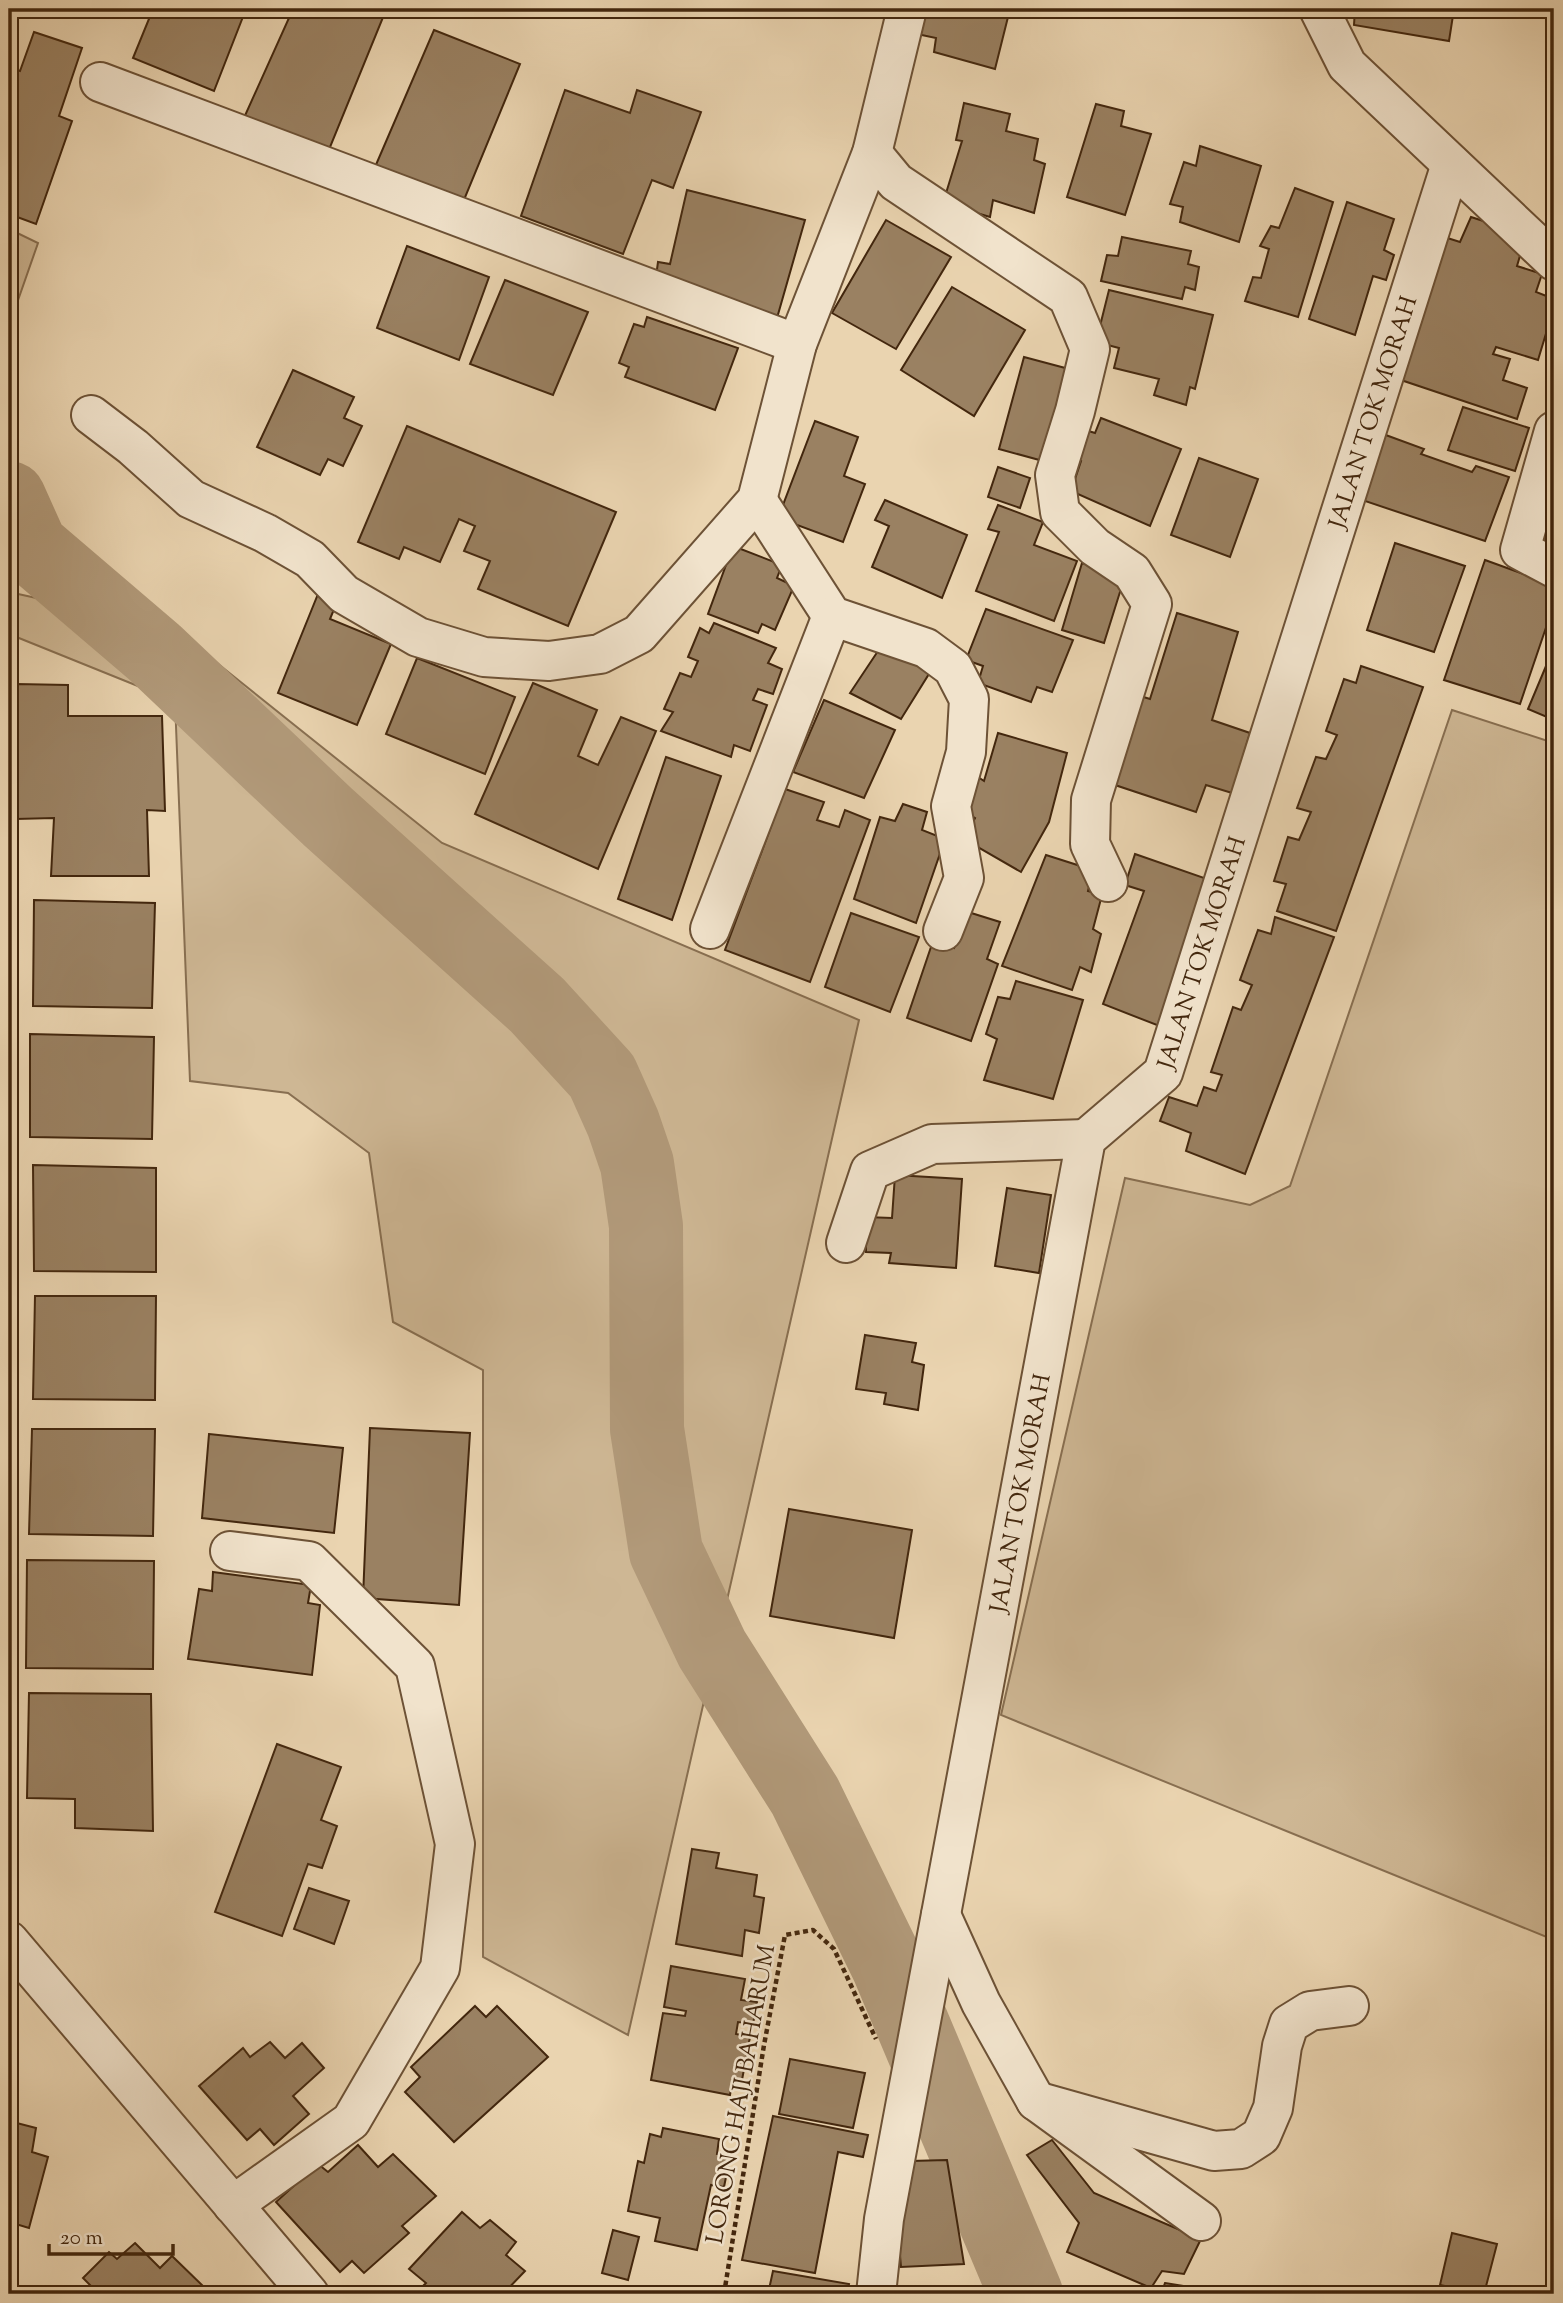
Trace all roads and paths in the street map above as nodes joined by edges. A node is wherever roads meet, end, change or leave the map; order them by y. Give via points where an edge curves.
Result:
1 (907, 9) edge
2 (1319, 9) edge
3 (100, 82) dead end
4 (872, 153) junction
5 (1451, 164) junction
6 (1554, 261) edge
7 (797, 344) junction
8 (91, 415) dead end
9 (1554, 431) edge
10 (757, 500) junction
11 (1554, 568) edge
12 (832, 616) junction
13 (1108, 882) dead end
14 (710, 929) dead end
15 (943, 931) dead end
16 (1086, 1139) junction
17 (846, 1243) dead end
18 (230, 1551) dead end
19 (941, 1915) junction
20 (9, 1941) edge
21 (1349, 2007) dead end
22 (912, 2066) junction
23 (1036, 2101) junction
24 (233, 2206) junction
25 (1201, 2221) dead end
26 (309, 2294) edge
27 (724, 2294) edge
28 (876, 2294) edge

1 - 4 street
2 - 5 street via 1347,65
3 - 7 street
4 - 7 street
4 - 13 street via 895,181 1068,298 1090,349 1055,475 1060,512 1096,547 1132,572 1152,604 1091,800 1090,844
5 - 6 street
5 - 16 street, JALAN TOK MORAH via 1163,1073
7 - 10 street
8 - 10 street via 191,499 310,559 344,594 418,638 484,657 549,661 600,654 639,634
9 - 11 street via 1520,550
10 - 12 street
12 - 14 street
12 - 15 street via 926,648 953,668 969,699 965,752 951,806 964,878
16 - 17 street via 932,1144 870,1171
16 - 19 street, JALAN TOK MORAH
18 - 24 street via 309,1561 415,1666 455,1844 440,1968 351,2121
19 - 22 street, JALAN TOK MORAH
19 - 23 street via 981,2003
20 - 24 street
21 - 23 street via 1310,2011 1289,2024 1273,2108 1261,2136 1241,2148 1203,2149
22 - 27 path, LORONG HAJI BAHARUM via 877,2040 834,1949 813,1930 785,1934
22 - 28 street via 884,2219
23 - 25 street
24 - 26 street

